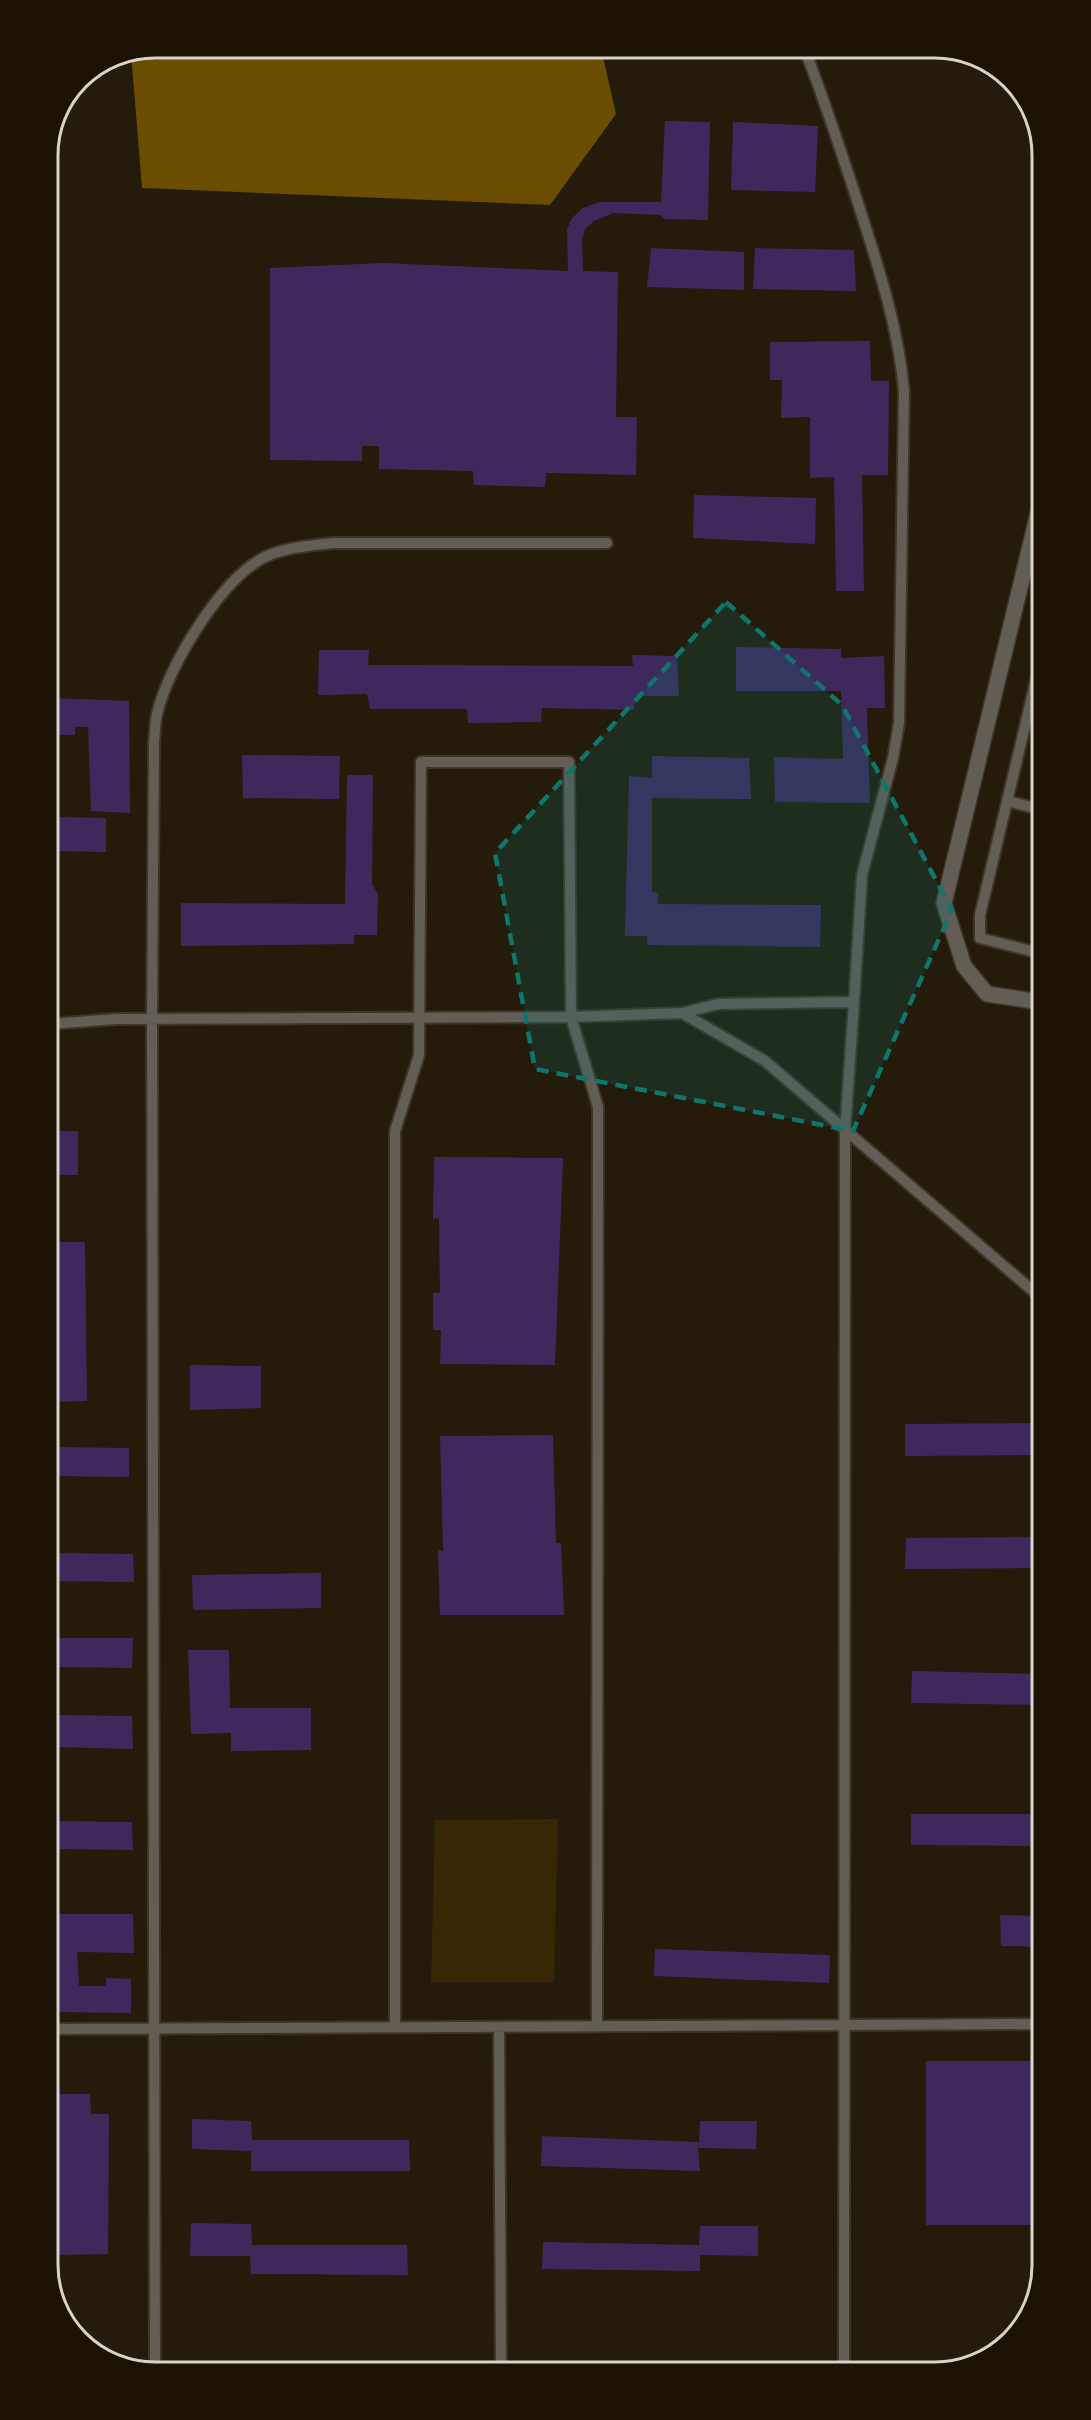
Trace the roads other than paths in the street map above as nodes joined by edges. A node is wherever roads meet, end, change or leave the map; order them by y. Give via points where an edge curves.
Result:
1 (808, 59) edge
2 (1033, 534) edge
3 (606, 543) dead end
4 (1033, 690) edge
5 (1007, 801) junction
6 (1033, 808) edge
7 (1033, 951) edge
8 (1033, 1001) edge
9 (854, 1002) junction
10 (682, 1013) junction
11 (419, 1017) junction
12 (571, 1017) junction
13 (152, 1019) junction
14 (59, 1024) edge
15 (845, 1131) junction
16 (1033, 1291) edge
17 (845, 2024) junction
18 (1033, 2024) edge
19 (597, 2025) junction
20 (395, 2027) junction
21 (500, 2028) junction
22 (58, 2029) edge
23 (154, 2030) junction
24 (155, 2361) edge
25 (501, 2361) edge
26 (844, 2362) edge

1 - 9 lane via 886,291 904,391 899,723 862,874
2 - 8 street via 944,903 964,966 987,994
3 - 13 lane via 333,543 289,548 261,560 238,578 207,614 174,669 157,715
4 - 5 lane
5 - 6 lane
5 - 7 lane via 980,915 980,938
9 - 10 lane via 718,1004
9 - 15 lane
10 - 12 lane
10 - 15 lane via 765,1062
11 - 12 lane
11 - 12 lane via 421,762 569,762
11 - 13 lane
11 - 20 lane via 419,1055 395,1131
12 - 19 lane via 598,1107
13 - 14 lane
13 - 23 lane
15 - 16 lane
15 - 17 lane
17 - 18 lane
17 - 19 lane
17 - 26 lane
19 - 21 lane
20 - 21 lane
20 - 23 lane
21 - 25 lane
22 - 23 lane
23 - 24 lane

